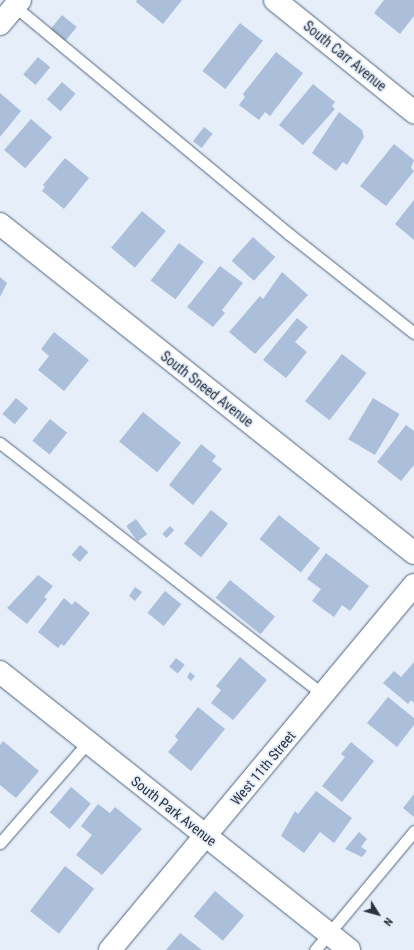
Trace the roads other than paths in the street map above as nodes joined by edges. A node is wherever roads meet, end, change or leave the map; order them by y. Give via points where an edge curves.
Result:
1 (275, 0) edge
2 (14, 2) edge
3 (0, 24) edge
4 (414, 112) edge
5 (0, 224) edge
6 (414, 332) edge
7 (0, 443) edge
8 (414, 553) edge
9 (414, 585) edge
10 (0, 672) edge
11 (324, 695) junction
12 (88, 742) junction
13 (414, 831) edge
14 (206, 836) junction
15 (0, 843) edge
16 (322, 942) edge
17 (110, 950) edge
18 (349, 950) edge

1 - 4 street, South Carr Avenue
2 - 3 street
2 - 6 lane via 289,234
5 - 8 street, South Sneed Avenue
7 - 11 lane
9 - 11 street, West 11th Street
10 - 12 street, South Park Avenue
11 - 14 street, West 11th Street
12 - 14 street, South Park Avenue
12 - 15 lane
13 - 16 lane
14 - 16 street, South Park Avenue
14 - 17 street, West 11th Street
16 - 18 street, South Park Avenue

